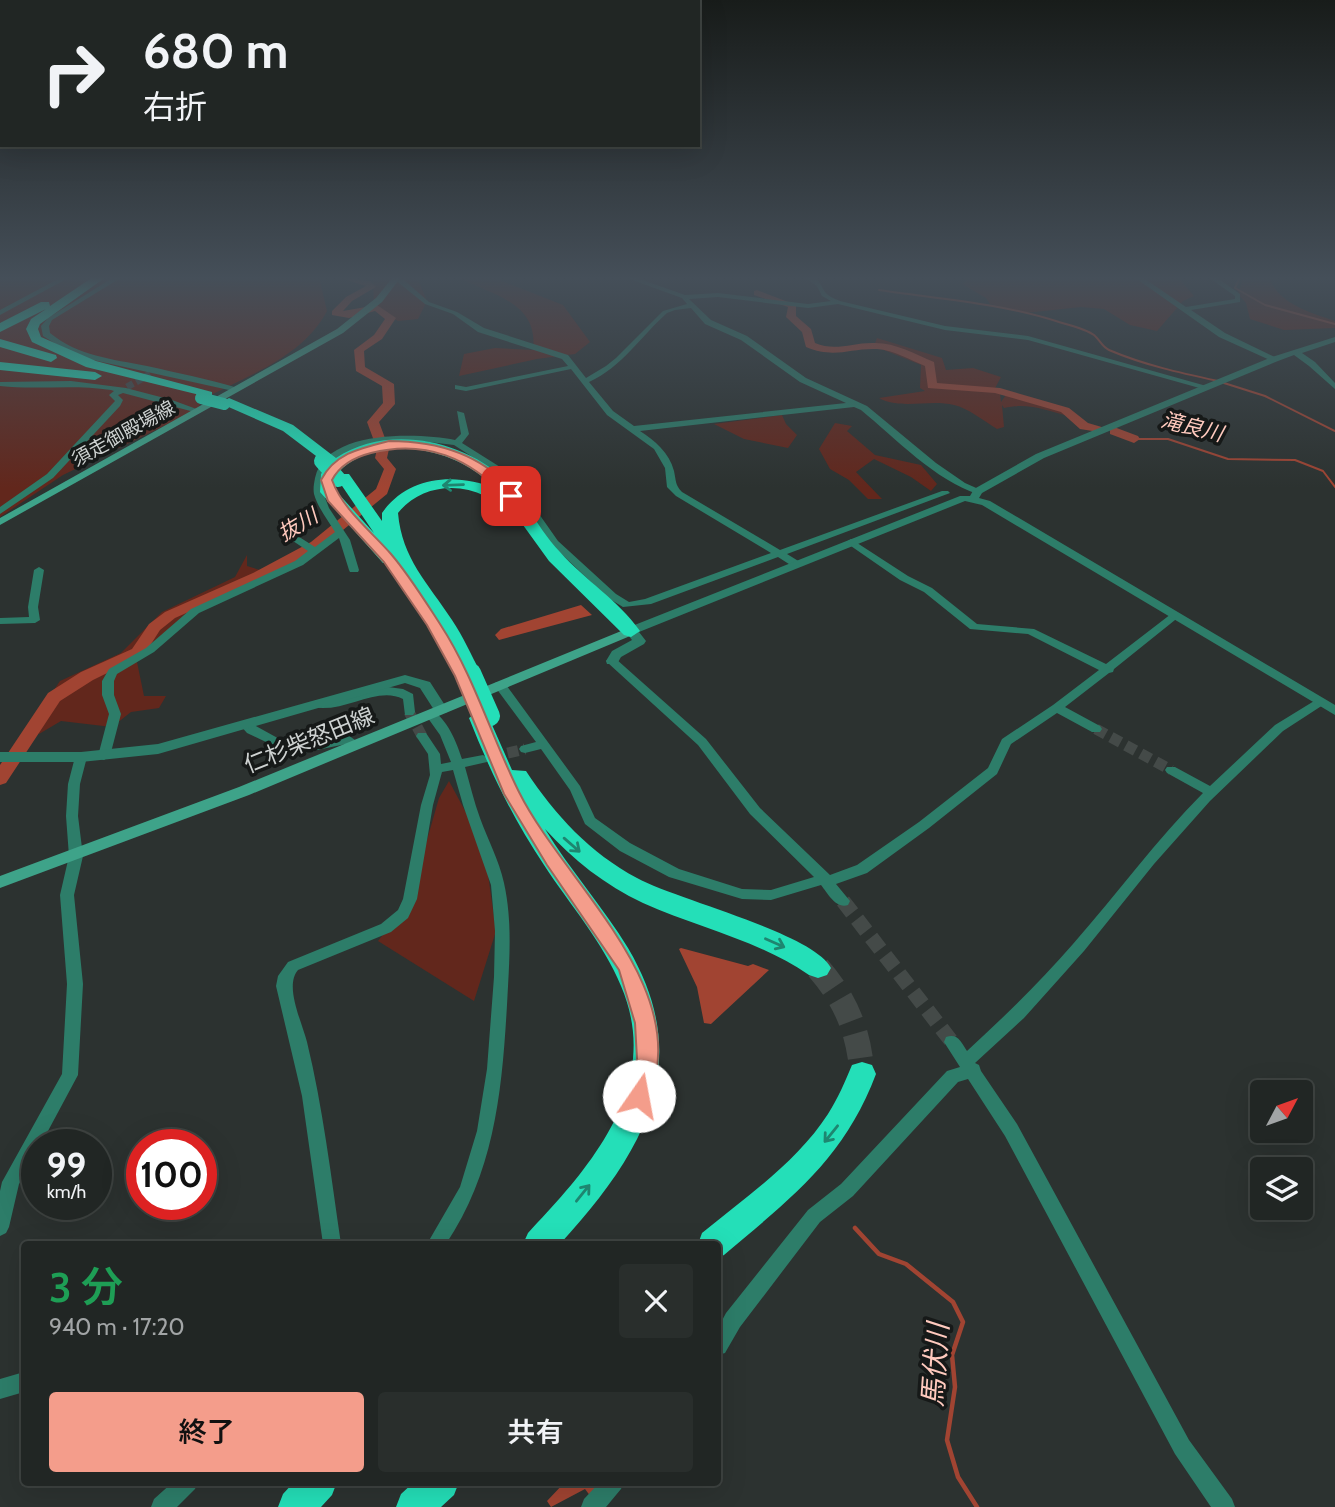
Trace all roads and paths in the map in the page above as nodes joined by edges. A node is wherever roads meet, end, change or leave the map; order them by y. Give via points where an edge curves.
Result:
1 (15, 347) edge
2 (49, 347) edge
3 (70, 347) edge
4 (313, 347) edge
5 (539, 347) edge
6 (631, 347) edge
7 (757, 347) edge
8 (1062, 347) edge
9 (1249, 347) edge
10 (1309, 347) edge
11 (1295, 352) junction
12 (1275, 359) junction
13 (1312, 364) joint
14 (0, 366) edge
15 (572, 367) junction
16 (0, 373) edge
17 (585, 381) junction
18 (0, 384) edge
19 (125, 387) junction
20 (458, 387) dead end
21 (1206, 387) junction
22 (1335, 387) edge
23 (183, 388) junction
24 (229, 399) junction
25 (202, 401) junction
26 (857, 404) junction
27 (460, 413) dead end
28 (632, 429) junction
29 (403, 440) junction
30 (457, 443) junction
31 (369, 446) junction
32 (945, 494) dead end
33 (976, 495) junction
34 (350, 501) junction
35 (0, 511) edge
36 (0, 522) edge
37 (340, 533) junction
38 (290, 535) dead end
39 (851, 542) junction
40 (314, 551) junction
41 (780, 554) junction
42 (394, 557) junction
43 (796, 564) junction
44 (39, 570) dead end
45 (354, 570) dead end
46 (1175, 616) junction
47 (0, 621) edge
48 (631, 631) junction
49 (612, 661) joint
50 (1109, 670) junction
51 (500, 685) junction
52 (1319, 702) junction
53 (316, 704) junction
54 (1057, 708) junction
55 (1335, 711) edge
56 (409, 712) tunnel mouth
57 (436, 712) junction
58 (484, 717) junction
59 (245, 723) junction
60 (1096, 729) tunnel mouth
61 (422, 736) tunnel mouth
62 (356, 745) junction
63 (542, 745) junction
64 (525, 749) tunnel mouth
65 (104, 755) junction
66 (3, 757) edge
67 (81, 757) junction
68 (484, 759) tunnel mouth
69 (459, 766) junction
70 (436, 769) junction
71 (1171, 770) tunnel mouth
72 (1212, 792) junction
73 (76, 856) junction
74 (826, 881) junction
75 (0, 882) edge
76 (842, 901) tunnel mouth
77 (818, 968) tunnel mouth
78 (953, 1042) tunnel mouth
79 (970, 1065) junction
80 (862, 1074) tunnel mouth
81 (0, 1227) edge
82 (332, 1241) edge
83 (438, 1241) edge
84 (542, 1241) edge
85 (716, 1241) edge
86 (721, 1341) edge
87 (21, 1383) edge
88 (0, 1389) edge
89 (184, 1486) edge
90 (315, 1486) edge
91 (437, 1486) edge
92 (610, 1486) edge
93 (162, 1507) edge
94 (296, 1507) edge
95 (414, 1507) edge
96 (592, 1507) edge
97 (1224, 1507) edge

1 - 23 highway
2 - 23 highway via 91,365
3 - 24 street
4 - 24 main road
5 - 15 street via 565,357
6 - 17 street
7 - 26 street via 803,380
8 - 21 street
9 - 12 street
10 - 11 street
11 - 12 street
11 - 13 street
12 - 21 street
13 - 22 street
14 - 19 highway via 45,369
15 - 17 street
15 - 20 street
16 - 19 highway
17 - 28 street via 610,413
18 - 19 street
19 - 25 highway
19 - 35 street via 113,395 117,404 50,476
21 - 33 street via 1040,456
23 - 25 highway
24 - 25 highway, bridge
24 - 34 highway, bridge via 326,460 341,478
25 - 36 main road, 須走御殿場線
26 - 28 street
26 - 33 street
27 - 30 street via 465,434
28 - 41 street via 657,447 679,494
29 - 30 street
29 - 31 highway
29 - 48 highway via 447,450 494,478 554,556
30 - 41 street via 508,476 555,543 626,605 647,602
31 - 34 highway via 329,474 328,492
31 - 37 street via 340,454 320,476 318,490
32 - 41 street
33 - 39 street
33 - 46 street
34 - 42 highway
37 - 40 street
37 - 45 street
38 - 40 street
39 - 43 street
39 - 50 street via 928,590 974,627 1030,631
40 - 65 street via 265,580 195,611 150,650 113,672 108,695 116,714
41 - 43 street
48 -> 42 highway via 611,620 559,572 503,500 482,487 440,485 400,500 390,520
42 - 58 highway via 467,674
43 - 48 street
44 - 47 street via 35,620
46 - 50 street
46 - 52 street
48 - 49 street via 640,641
48 - 51 main road, 仁杉柴怒田線
49 - 74 street via 702,741 755,811
50 - 54 street
51 - 57 main road, 仁杉柴怒田線
51 - 63 street
52 - 55 street
52 - 72 street via 1279,728
53 - 56 street via 334,707 393,690 409,697
53 - 57 street via 405,680 425,685
53 - 59 street
54 - 60 street
54 - 74 street via 1006,743 993,771 925,825 862,869
57 - 62 main road, 仁杉柴怒田線
57 - 69 street
58 -> 77 highway via 532,800 582,853 639,890 778,943
84 -> 58 highway via 624,1137 647,1059 645,1023 628,968 528,822 506,782
59 - 62 street via 293,751 348,738
59 - 65 street via 158,750
61 - 70 street via 434,754
62 - 73 main road, 仁杉柴怒田線
63 - 64 street
63 - 74 street via 576,789 593,825 674,873 730,892 760,896
65 - 67 street
66 - 67 street
67 - 73 street via 74,784
68 - 69 street
69 - 70 street
69 - 83 street via 497,881 501,983 496,1062 479,1158 463,1200
70 - 82 street via 410,899 402,914 386,928 293,966 285,972 282,984 303,1052
71 - 72 street
72 - 79 street
73 - 75 main road, 仁杉柴怒田線
73 - 81 street via 66,895 75,985 70,1075 11,1182
74 - 76 street
78 - 79 street
79 - 86 street via 953,1076 841,1196 814,1216
79 - 97 street via 1011,1130 1182,1447
80 -> 85 highway via 855,1097 828,1139
87 - 88 street
89 - 93 street
90 - 94 highway
91 - 95 highway
92 - 96 street

